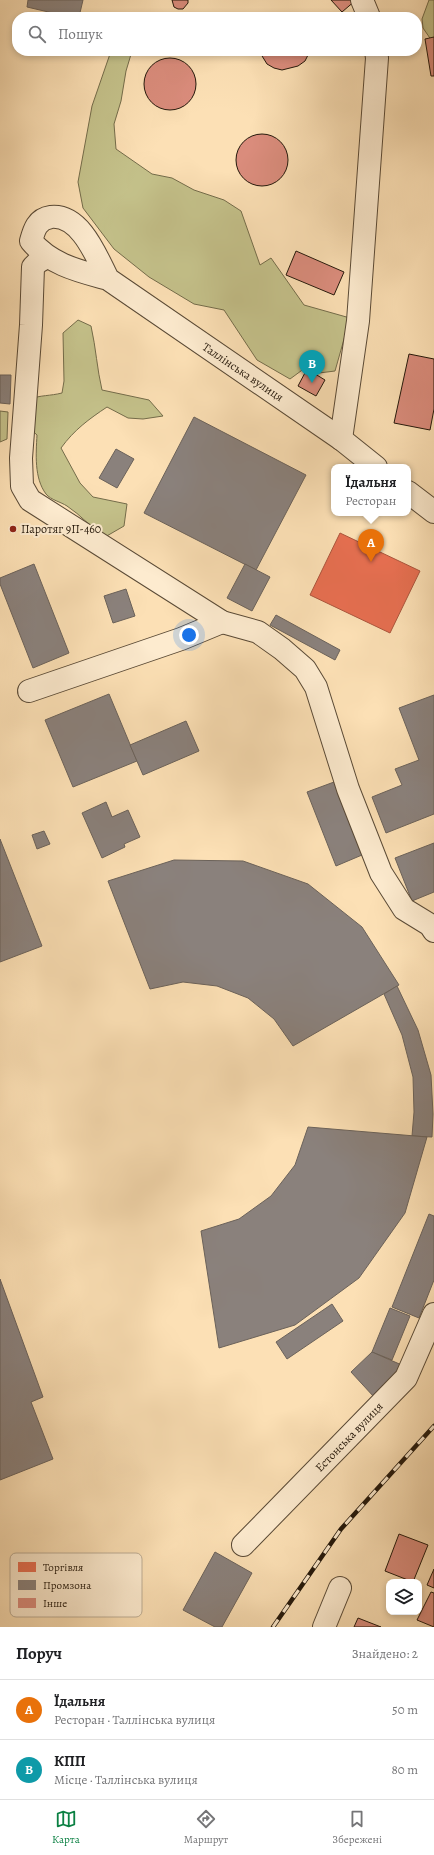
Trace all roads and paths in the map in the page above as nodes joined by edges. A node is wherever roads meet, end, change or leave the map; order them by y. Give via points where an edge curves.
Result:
1 (362, 0) edge
2 (367, 12) edge
3 (376, 56) edge
4 (47, 258) junction
5 (108, 279) junction
6 (341, 439) junction
7 (372, 464) edge
8 (411, 494) edge
9 (434, 512) edge
10 (222, 622) junction
11 (29, 690) dead end
12 (434, 930) edge
13 (434, 1314) edge
14 (243, 1545) dead end
15 (340, 1588) dead end
16 (324, 1627) edge

1 - 2 street
3 - 6 street via 358,321
4 - 5 street via 70,269
4 - 5 street via 31,241 35,226 48,218 59,216 82,233
4 - 10 street via 33,267 21,458 22,486 30,500
5 - 6 street, Таллінська вулиця
6 - 7 street, Таллінська вулиця
8 - 9 street
10 - 11 street via 181,639
10 - 12 street via 258,632 282,648 305,669 316,687 348,789 381,872 404,909
13 - 14 street, Естонська вулиця via 406,1378
15 - 16 street

